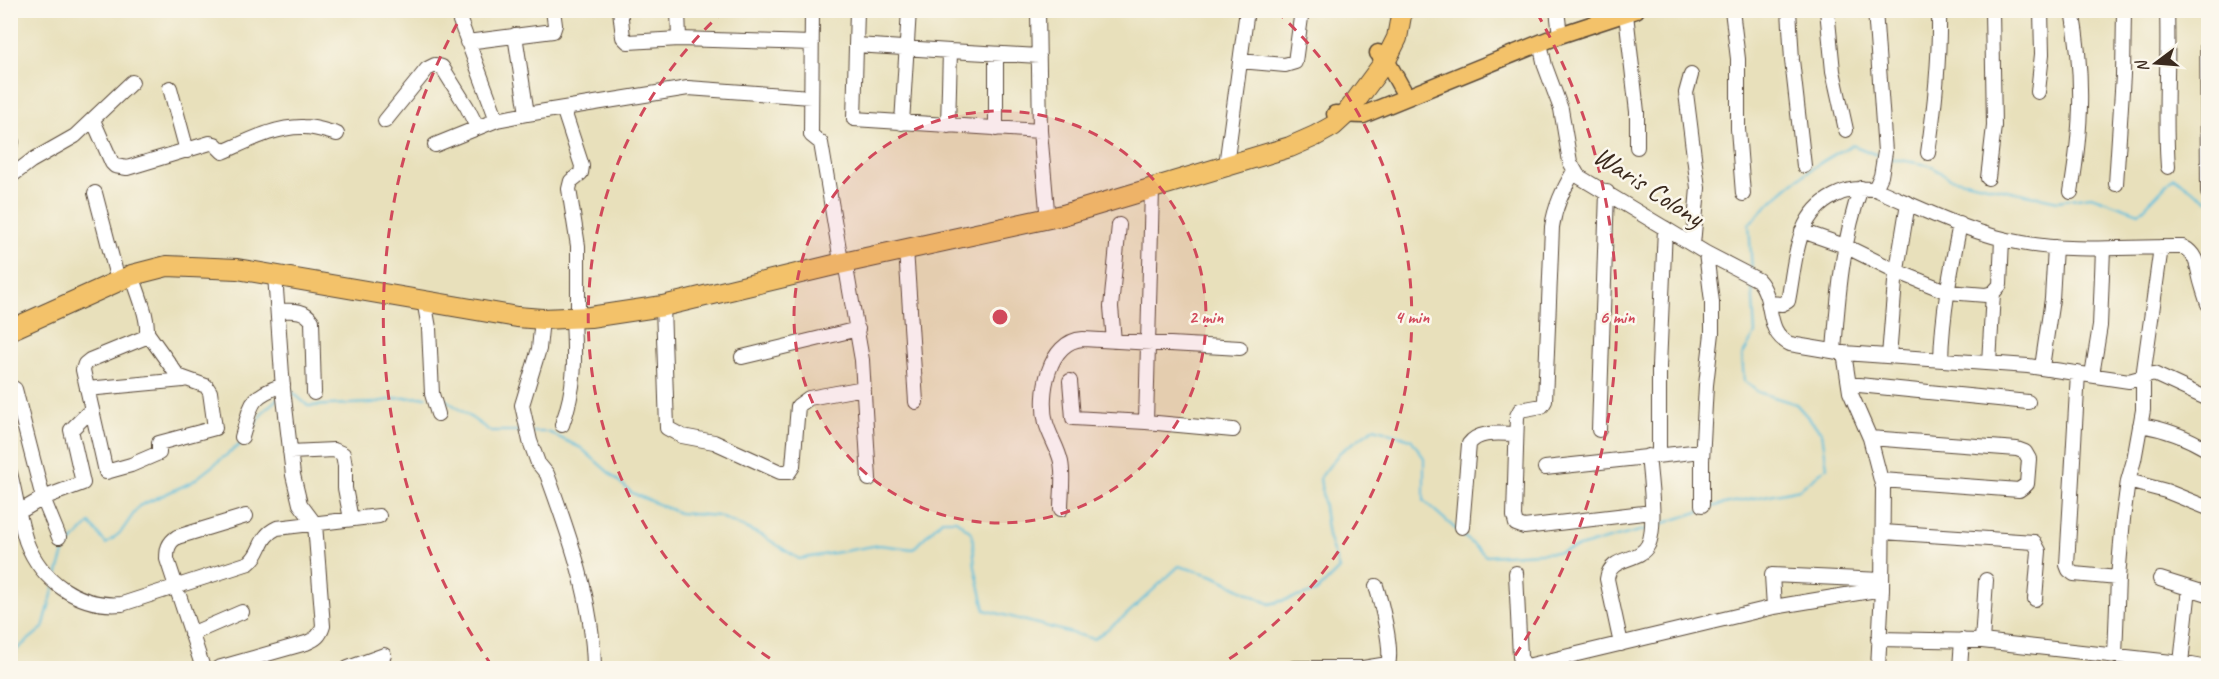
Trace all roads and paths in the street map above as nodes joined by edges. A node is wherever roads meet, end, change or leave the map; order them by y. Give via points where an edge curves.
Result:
1 (456, 10) edge
2 (554, 10) edge
3 (620, 10) edge
4 (678, 10) edge
5 (812, 10) edge
6 (857, 10) edge
7 (909, 10) edge
8 (1038, 10) edge
9 (1247, 10) edge
10 (1302, 10) edge
11 (1395, 10) edge
12 (1402, 10) edge
13 (1557, 10) edge
14 (1732, 10) edge
15 (1790, 10) edge
16 (1827, 10) edge
17 (1875, 10) edge
18 (1939, 10) edge
19 (1992, 10) edge
20 (2041, 10) edge
21 (2072, 10) edge
22 (2124, 10) edge
23 (2167, 10) edge
24 (2207, 10) edge
25 (1631, 12) edge
26 (515, 35) junction
27 (1560, 35) junction
28 (680, 39) junction
29 (467, 42) junction
30 (1540, 43) junction
31 (812, 44) junction
32 (856, 45) junction
33 (906, 48) junction
34 (950, 51) junction
35 (996, 54) junction
36 (1039, 56) junction
37 (1382, 57) junction
38 (1240, 61) junction
39 (1691, 75) dead end
40 (132, 82) dead end
41 (170, 88) dead end
42 (2038, 92) dead end
43 (1406, 96) junction
44 (811, 97) junction
45 (563, 108) junction
46 (527, 114) junction
47 (1339, 114) junction
48 (93, 120) junction
49 (385, 120) dead end
50 (497, 120) junction
51 (902, 123) junction
52 (948, 126) junction
53 (477, 127) junction
54 (996, 129) junction
55 (1846, 130) dead end
56 (1040, 131) junction
57 (337, 134) dead end
58 (435, 145) dead end
59 (1637, 147) dead end
60 (187, 151) junction
61 (1928, 153) dead end
62 (1227, 158) junction
63 (1804, 166) dead end
64 (2168, 167) dead end
65 (1574, 171) junction
66 (10, 177) edge
67 (1988, 178) dead end
68 (2116, 184) dead end
69 (1152, 189) junction
70 (1868, 189) junction
71 (1607, 192) junction
72 (2071, 192) dead end
73 (95, 193) dead end
74 (2208, 193) edge
75 (1743, 194) dead end
76 (1908, 203) junction
77 (1047, 210) junction
78 (1960, 224) junction
79 (1119, 225) dead end
80 (1665, 228) junction
81 (1802, 231) junction
82 (2002, 239) junction
83 (1693, 245) junction
84 (1845, 246) junction
85 (2055, 247) junction
86 (2161, 247) junction
87 (906, 249) junction
88 (2103, 249) junction
89 (1706, 253) junction
90 (842, 259) junction
91 (2204, 270) edge
92 (1896, 272) junction
93 (124, 274) junction
94 (275, 274) junction
95 (1948, 292) junction
96 (1993, 293) junction
97 (424, 300) junction
98 (1769, 303) junction
99 (2208, 304) edge
100 (663, 306) junction
101 (278, 311) junction
102 (576, 314) junction
103 (542, 319) junction
104 (10, 322) edge
105 (858, 329) junction
106 (10, 330) edge
107 (147, 333) junction
108 (1114, 341) junction
109 (1148, 344) junction
110 (1240, 348) dead end
111 (1839, 352) junction
112 (1889, 356) junction
113 (742, 357) dead end
114 (1941, 360) junction
115 (1989, 363) junction
116 (2042, 368) junction
117 (2085, 374) junction
118 (2143, 377) junction
119 (183, 380) junction
120 (1070, 381) dead end
121 (1849, 384) junction
122 (10, 386) edge
123 (864, 388) junction
124 (87, 389) junction
125 (284, 392) junction
126 (314, 393) dead end
127 (2208, 399) edge
128 (916, 402) dead end
129 (2028, 402) dead end
130 (92, 409) junction
131 (438, 414) dead end
132 (1146, 422) junction
133 (562, 424) dead end
134 (2140, 425) junction
135 (1233, 430) dead end
136 (1599, 430) dead end
137 (1516, 434) junction
138 (242, 437) dead end
139 (1870, 438) junction
140 (2208, 450) edge
141 (1702, 451) junction
142 (290, 452) junction
143 (1654, 455) junction
144 (1545, 468) dead end
145 (10, 473) edge
146 (869, 479) dead end
147 (1882, 480) junction
148 (2127, 481) junction
149 (44, 498) junction
150 (1702, 506) dead end
151 (2208, 508) edge
152 (1061, 509) dead end
153 (19, 512) junction
154 (246, 516) dead end
155 (379, 516) dead end
156 (1652, 517) junction
157 (351, 519) junction
158 (315, 524) junction
159 (1462, 527) dead end
160 (1883, 532) junction
161 (59, 537) dead end
162 (1516, 573) dead end
163 (2118, 578) junction
164 (2160, 579) dead end
165 (1986, 580) dead end
166 (1882, 585) junction
167 (1376, 586) dead end
168 (176, 587) junction
169 (2189, 588) junction
170 (2208, 594) edge
171 (2035, 599) dead end
172 (1774, 607) junction
173 (242, 612) dead end
174 (191, 634) junction
175 (1878, 639) junction
176 (1962, 640) junction
177 (1982, 641) junction
178 (1621, 644) junction
179 (384, 655) dead end
180 (2115, 656) junction
181 (2181, 666) edge
182 (2208, 668) edge
183 (203, 669) edge
184 (218, 669) edge
185 (348, 669) edge
186 (594, 669) edge
187 (1294, 669) edge
188 (1878, 669) edge
189 (1960, 669) edge

1 - 29 street
2 - 26 street via 553,31
3 - 28 street via 623,38 628,42
4 - 28 street
5 - 31 street
6 - 32 street
7 - 33 street
8 - 36 street
9 - 38 street
10 - 38 street via 1295,62 1285,65
11 - 37 highway
12 - 37 highway via 1397,38
13 - 27 street
14 - 75 street via 1738,59
15 - 63 street
16 - 55 street via 1833,71
17 - 70 street via 1886,152 1884,166
18 - 61 street via 1936,102
19 - 67 street via 1994,126
20 - 42 street
21 - 72 street via 2082,87
22 - 68 street
23 - 64 street
24 - 74 street
25 - 27 main road
25 - 59 street
26 - 29 street
26 - 46 street
27 - 30 main road
28 - 31 street
29 - 50 street
30 - 43 main road
30 - 65 street, Waris Colony via 1561,109
31 - 44 street
32 - 33 street
32 - 51 street via 854,119
33 - 34 street
33 - 51 street
34 - 35 street
34 - 52 street
35 - 36 street
35 - 54 street
36 - 56 street
37 - 43 main road
37 - 47 highway
38 - 62 street
39 - 83 street via 1686,93 1698,188
40 - 48 street
41 - 60 street
43 - 47 main road via 1363,114
44 - 45 street via 688,88
44 - 90 street via 811,135 821,143
45 - 46 street
45 - 102 street via 582,166 569,189 578,246
46 - 50 street
47 - 62 highway via 1290,138
47 - 69 highway via 1324,131 1290,147
48 - 60 street via 115,166 127,168
48 - 66 street
49 - 53 street via 435,64 442,67
50 - 53 street
51 - 52 street
52 - 54 street
53 - 58 street
54 - 56 street
56 - 77 street
57 - 60 street via 303,127 256,136 223,152 213,143
62 - 77 highway
65 - 71 street, Waris Colony
65 - 137 street via 1555,209 1552,227 1545,401 1542,406 1519,411
69 - 87 highway via 1063,215
69 - 109 street
70 - 76 street
70 - 81 street via 1845,191 1817,206
70 - 84 street
71 - 80 street, Waris Colony
71 - 136 street
73 - 93 street
76 - 78 street
76 - 92 street
77 - 90 highway
78 - 82 street
78 - 95 street
79 - 108 street via 1111,307
80 - 83 street, Waris Colony
80 - 143 street
81 - 84 street
81 - 98 street via 1788,301
82 - 85 street
82 - 96 street via 2002,277
83 - 89 street, Waris Colony
84 - 92 street
84 - 111 street via 1838,299
85 - 88 street
85 - 116 street
86 - 88 street
86 - 91 street via 2190,250
86 - 118 street
87 - 90 highway
87 - 128 street
88 - 117 street via 2100,326
89 - 98 street, Waris Colony via 1753,277 1764,287
89 - 141 street via 1712,333
90 - 100 highway
90 - 102 highway
90 - 105 street
91 - 99 street
92 - 95 street
92 - 112 street
93 - 94 highway via 184,265
93 - 102 highway via 155,260 210,258
93 - 104 highway
93 - 106 highway
93 - 107 street via 146,318
94 - 97 highway
94 - 101 street
95 - 96 street
95 - 114 street
96 - 115 street
97 - 103 highway
97 - 131 street via 432,394
98 - 111 street via 1774,328 1783,340
100 - 102 highway
100 - 123 street via 667,428 682,436 714,442 786,473 793,466 798,406 809,398
101 - 125 street
101 - 126 street via 299,310 312,321
102 - 103 highway
102 - 133 street via 574,385
103 - 186 street via 539,349 522,405 530,441 547,474 578,565
105 - 113 street
105 - 123 street
107 - 119 street
107 - 124 street via 146,337 85,364
108 - 109 street
108 - 152 street via 1070,341 1050,369 1045,416 1061,465
109 - 110 street
109 - 132 street
111 - 112 street
111 - 121 street
112 - 114 street
114 - 115 street
115 - 116 street
116 - 117 street
117 - 118 street via 2129,381
117 - 163 street via 2067,565 2074,574
118 - 127 street via 2154,374
118 - 134 street
119 - 124 street
119 - 130 street via 206,386 215,428 159,443 159,453 131,465 106,472
120 - 132 street via 1073,418
121 - 129 street
121 - 139 street
122 - 149 street via 15,389
123 - 146 street
124 - 130 street
125 - 138 street via 263,392 257,396
125 - 142 street
130 - 149 street via 71,430 83,483
132 - 135 street
134 - 140 street via 2180,434
134 - 148 street
137 - 156 street via 1514,516 1519,526
137 - 159 street via 1476,436 1469,444
139 - 147 street
139 - 147 street via 2017,449 2030,459 2027,484 2019,490
141 - 143 street
141 - 150 street
142 - 157 street via 334,450 343,454
142 - 158 street via 300,504
143 - 144 street
143 - 156 street
145 - 153 street
147 - 160 street
148 - 151 street
148 - 163 street
149 - 153 street
149 - 161 street
153 - 168 street via 26,540 42,571 83,600 113,605
154 - 168 street via 171,541 167,559
155 - 157 street
156 - 178 street via 1652,537 1643,552 1614,564 1608,572
157 - 158 street
158 - 168 street via 277,528 264,536 255,559 249,563
158 - 184 street via 321,633 306,643
160 - 166 street
160 - 171 street via 2034,542 2039,551
162 - 178 street via 1520,657 1525,665
163 - 180 street
164 - 169 street
165 - 177 street
166 - 172 street
166 - 172 street via 1772,574
166 - 175 street
167 - 187 street via 1388,664
168 - 174 street
169 - 170 street
169 - 181 street
172 - 178 street
173 - 174 street
174 - 183 street
175 - 176 street
175 - 188 street
176 - 177 street
176 - 189 street
177 - 180 street
179 - 185 street
180 - 181 street
181 - 182 street

